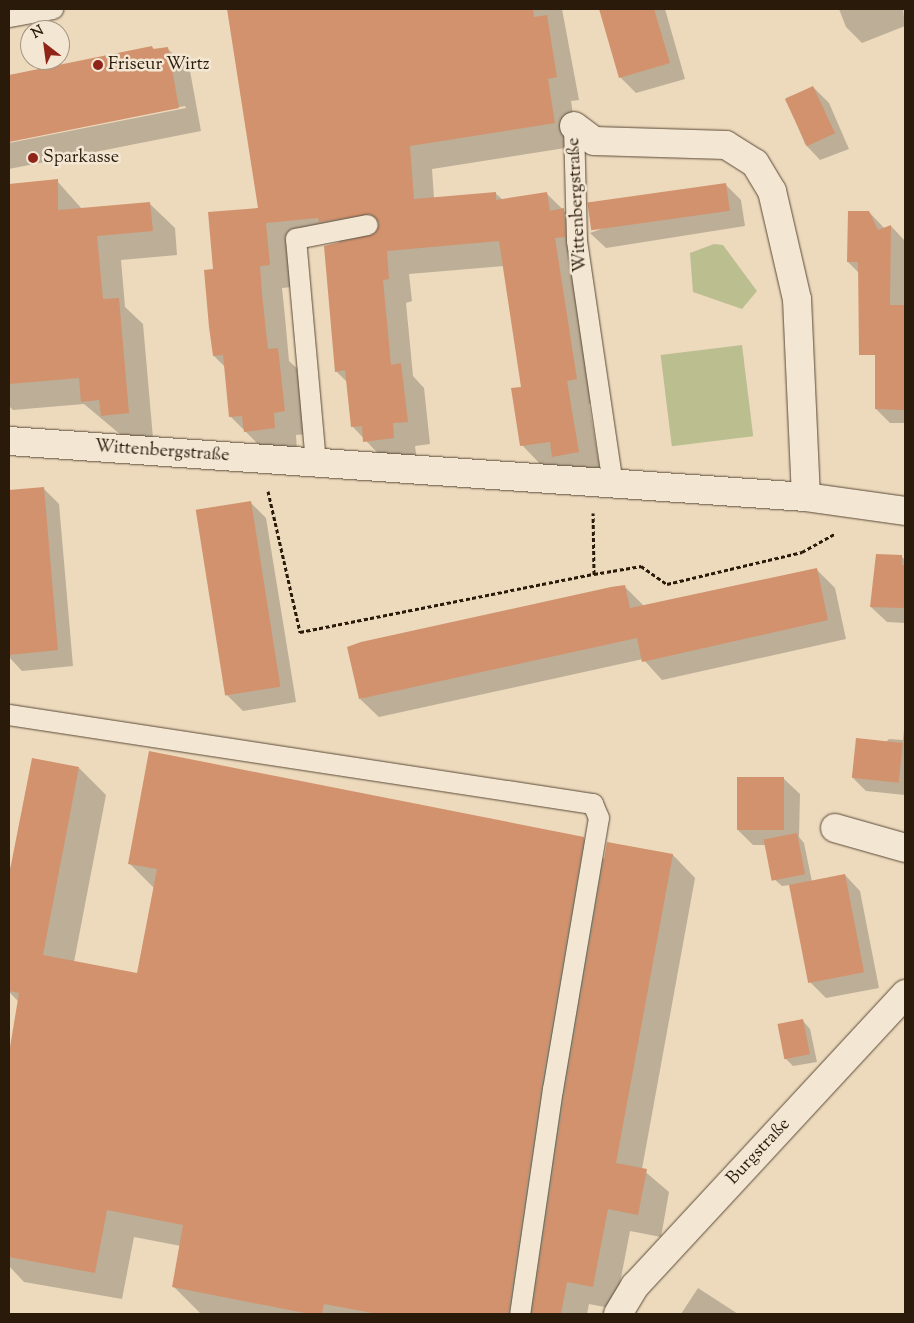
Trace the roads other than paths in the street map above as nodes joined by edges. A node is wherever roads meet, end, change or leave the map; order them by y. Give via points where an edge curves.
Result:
1 (53, 9) edge
2 (9, 17) edge
3 (574, 126) joint
4 (368, 225) dead end
5 (9, 441) edge
6 (316, 463) junction
7 (602, 483) junction
8 (806, 497) junction
9 (905, 512) edge
10 (9, 715) edge
11 (835, 828) dead end
12 (905, 848) edge
13 (905, 994) edge
14 (520, 1314) edge
15 (618, 1314) edge

1 - 2 lane
3 - 7 lane, Wittenbergstraße via 577,241
3 - 8 street, Wittenbergstraße via 594,140 726,145 755,162 772,191 797,299
4 - 6 lane via 296,239
5 - 6 street, Wittenbergstraße
6 - 7 street, Wittenbergstraße
7 - 8 street, Wittenbergstraße
8 - 9 street, Wittenbergstraße
10 - 14 lane via 593,804 600,818 553,1089
11 - 12 street
13 - 15 street, Burgstraße via 635,1286

